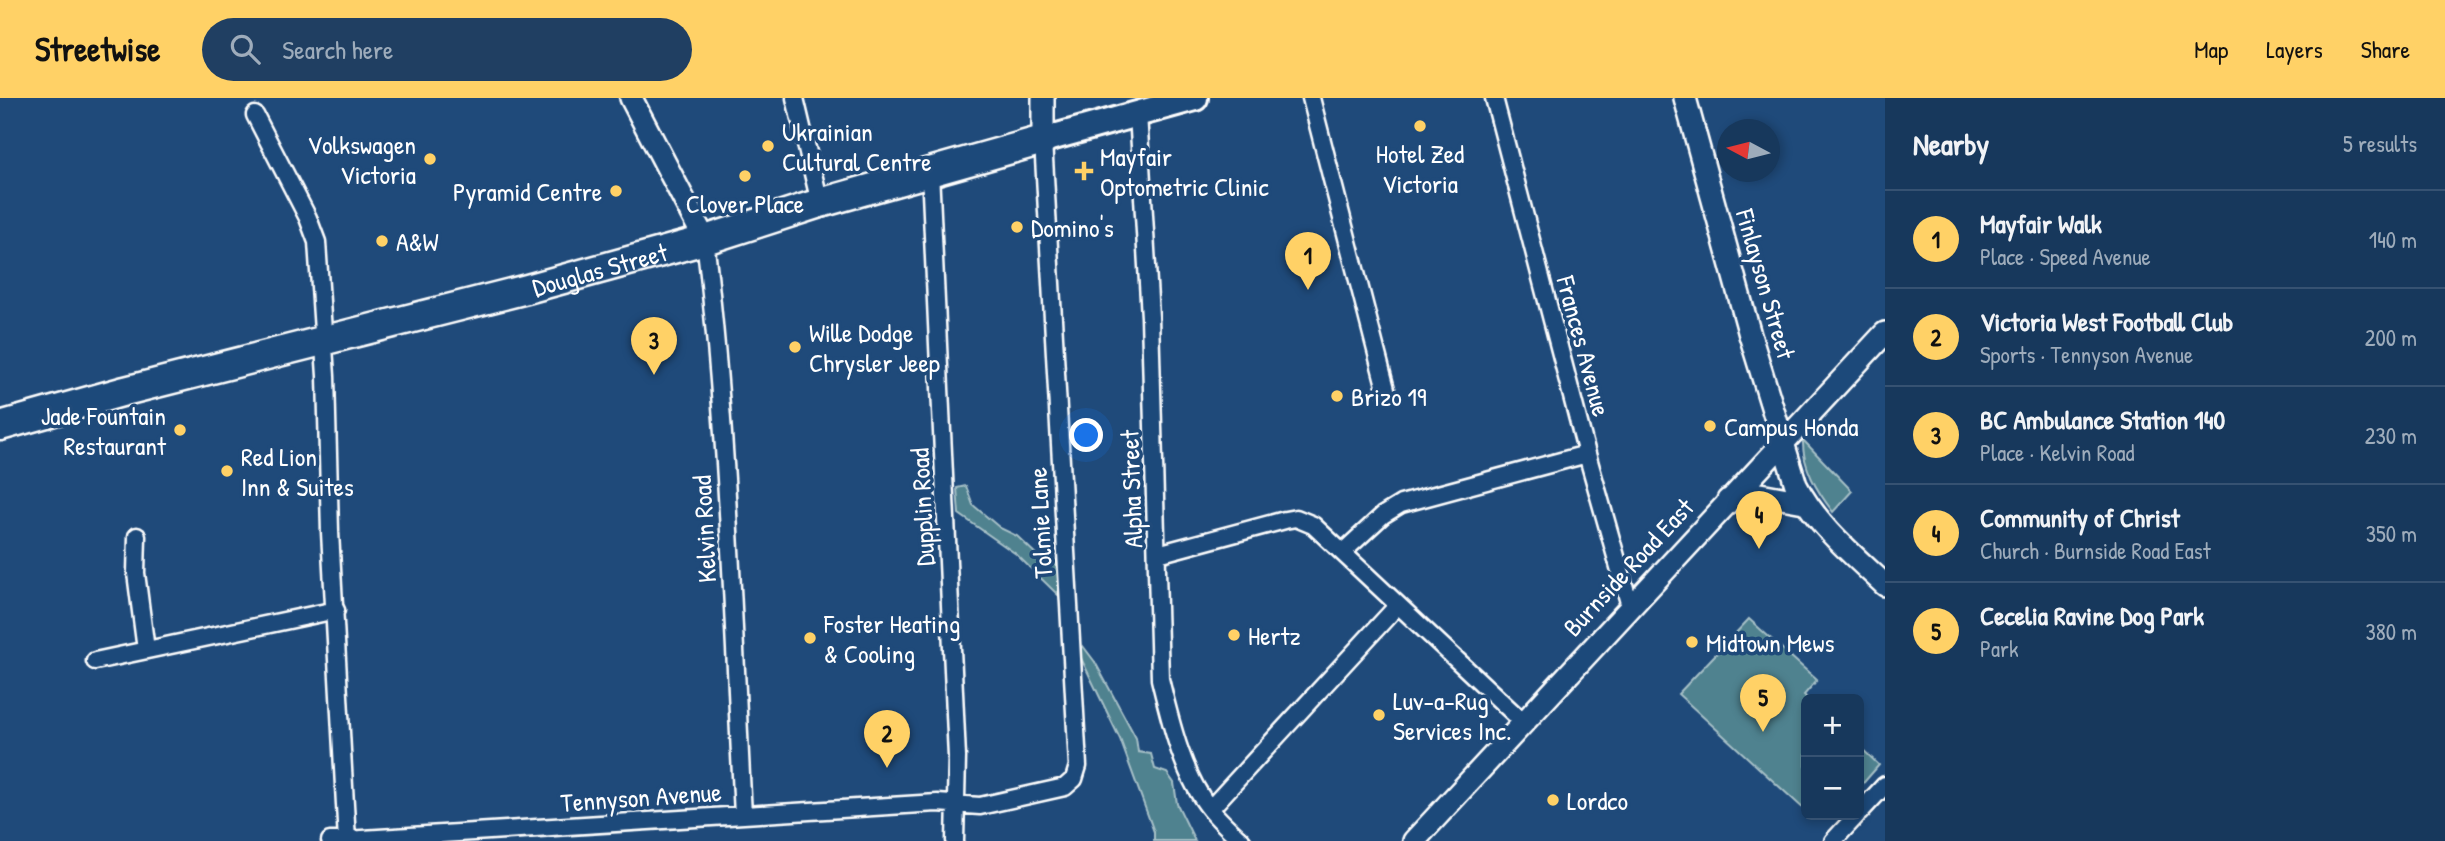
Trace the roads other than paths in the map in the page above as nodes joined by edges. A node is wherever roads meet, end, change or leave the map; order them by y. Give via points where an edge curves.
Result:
1 (631, 98) edge
2 (795, 98) edge
3 (1043, 98) edge
4 (1195, 98) edge
5 (1311, 98) edge
6 (1494, 98) edge
7 (1685, 98) edge
8 (1138, 113) junction
9 (255, 115) dead end
10 (1043, 140) junction
11 (930, 171) junction
12 (820, 203) junction
13 (705, 240) junction
14 (1885, 333) edge
15 (323, 341) junction
16 (1387, 393) dead end
17 (0, 426) edge
18 (1783, 444) junction
19 (1587, 454) junction
20 (1728, 500) junction
21 (1804, 502) junction
22 (136, 536) dead end
23 (1343, 552) junction
24 (1158, 554) junction
25 (1885, 584) edge
26 (1398, 605) junction
27 (1630, 606) junction
28 (336, 610) junction
29 (146, 650) junction
30 (95, 661) dead end
31 (1523, 722) junction
32 (1885, 785) edge
33 (956, 805) junction
34 (1864, 808) edge
35 (1210, 809) junction
36 (743, 815) junction
37 (1852, 820) edge
38 (594, 833) edge
39 (347, 840) edge
40 (330, 841) edge
41 (955, 841) edge
42 (1242, 841) edge
43 (1414, 841) edge
44 (1833, 841) edge

1 - 13 main road
2 - 12 street
3 - 10 main road
4 - 8 main road, Douglas Street
5 - 16 street
6 - 19 street, Frances Avenue
7 - 18 main road, Finlayson Street
8 - 10 main road, Douglas Street
8 - 24 street, Alpha Street
9 - 15 street via 317,242
10 - 11 highway, Douglas Street
10 - 33 street, Tolmie Lane via 1078,766 1065,787 988,805
11 - 12 highway, Douglas Street
11 - 33 street, Dupplin Road
12 - 13 highway, Douglas Street
13 - 15 highway, Douglas Street
13 - 36 street, Kelvin Road via 725,460
14 - 18 main road, Burnside Road East
15 - 17 highway, Douglas Street
15 - 28 street
18 - 20 main road, Burnside Road East
18 - 21 main road, Finlayson Street
19 - 23 street via 1401,504
19 - 27 street, Frances Avenue
20 - 21 main road via 1760,494
20 - 27 main road, Burnside Road East
21 - 25 main road
22 - 29 street
23 - 24 street via 1296,518
23 - 26 street
24 - 35 street, Alpha Street via 1160,679 1192,780
26 - 31 street
26 - 35 street
27 - 31 main road, Burnside Road East
28 - 29 street
28 - 39 street
29 - 30 street
31 - 43 main road, Burnside Road East
32 - 34 street
33 - 36 street, Tennyson Avenue
33 - 41 street, Dupplin Road
35 - 42 street, Alpha Street
36 - 38 street, Tennyson Avenue
37 - 44 street
38 - 39 street, Tennyson Avenue
39 - 40 street, Tennyson Avenue

